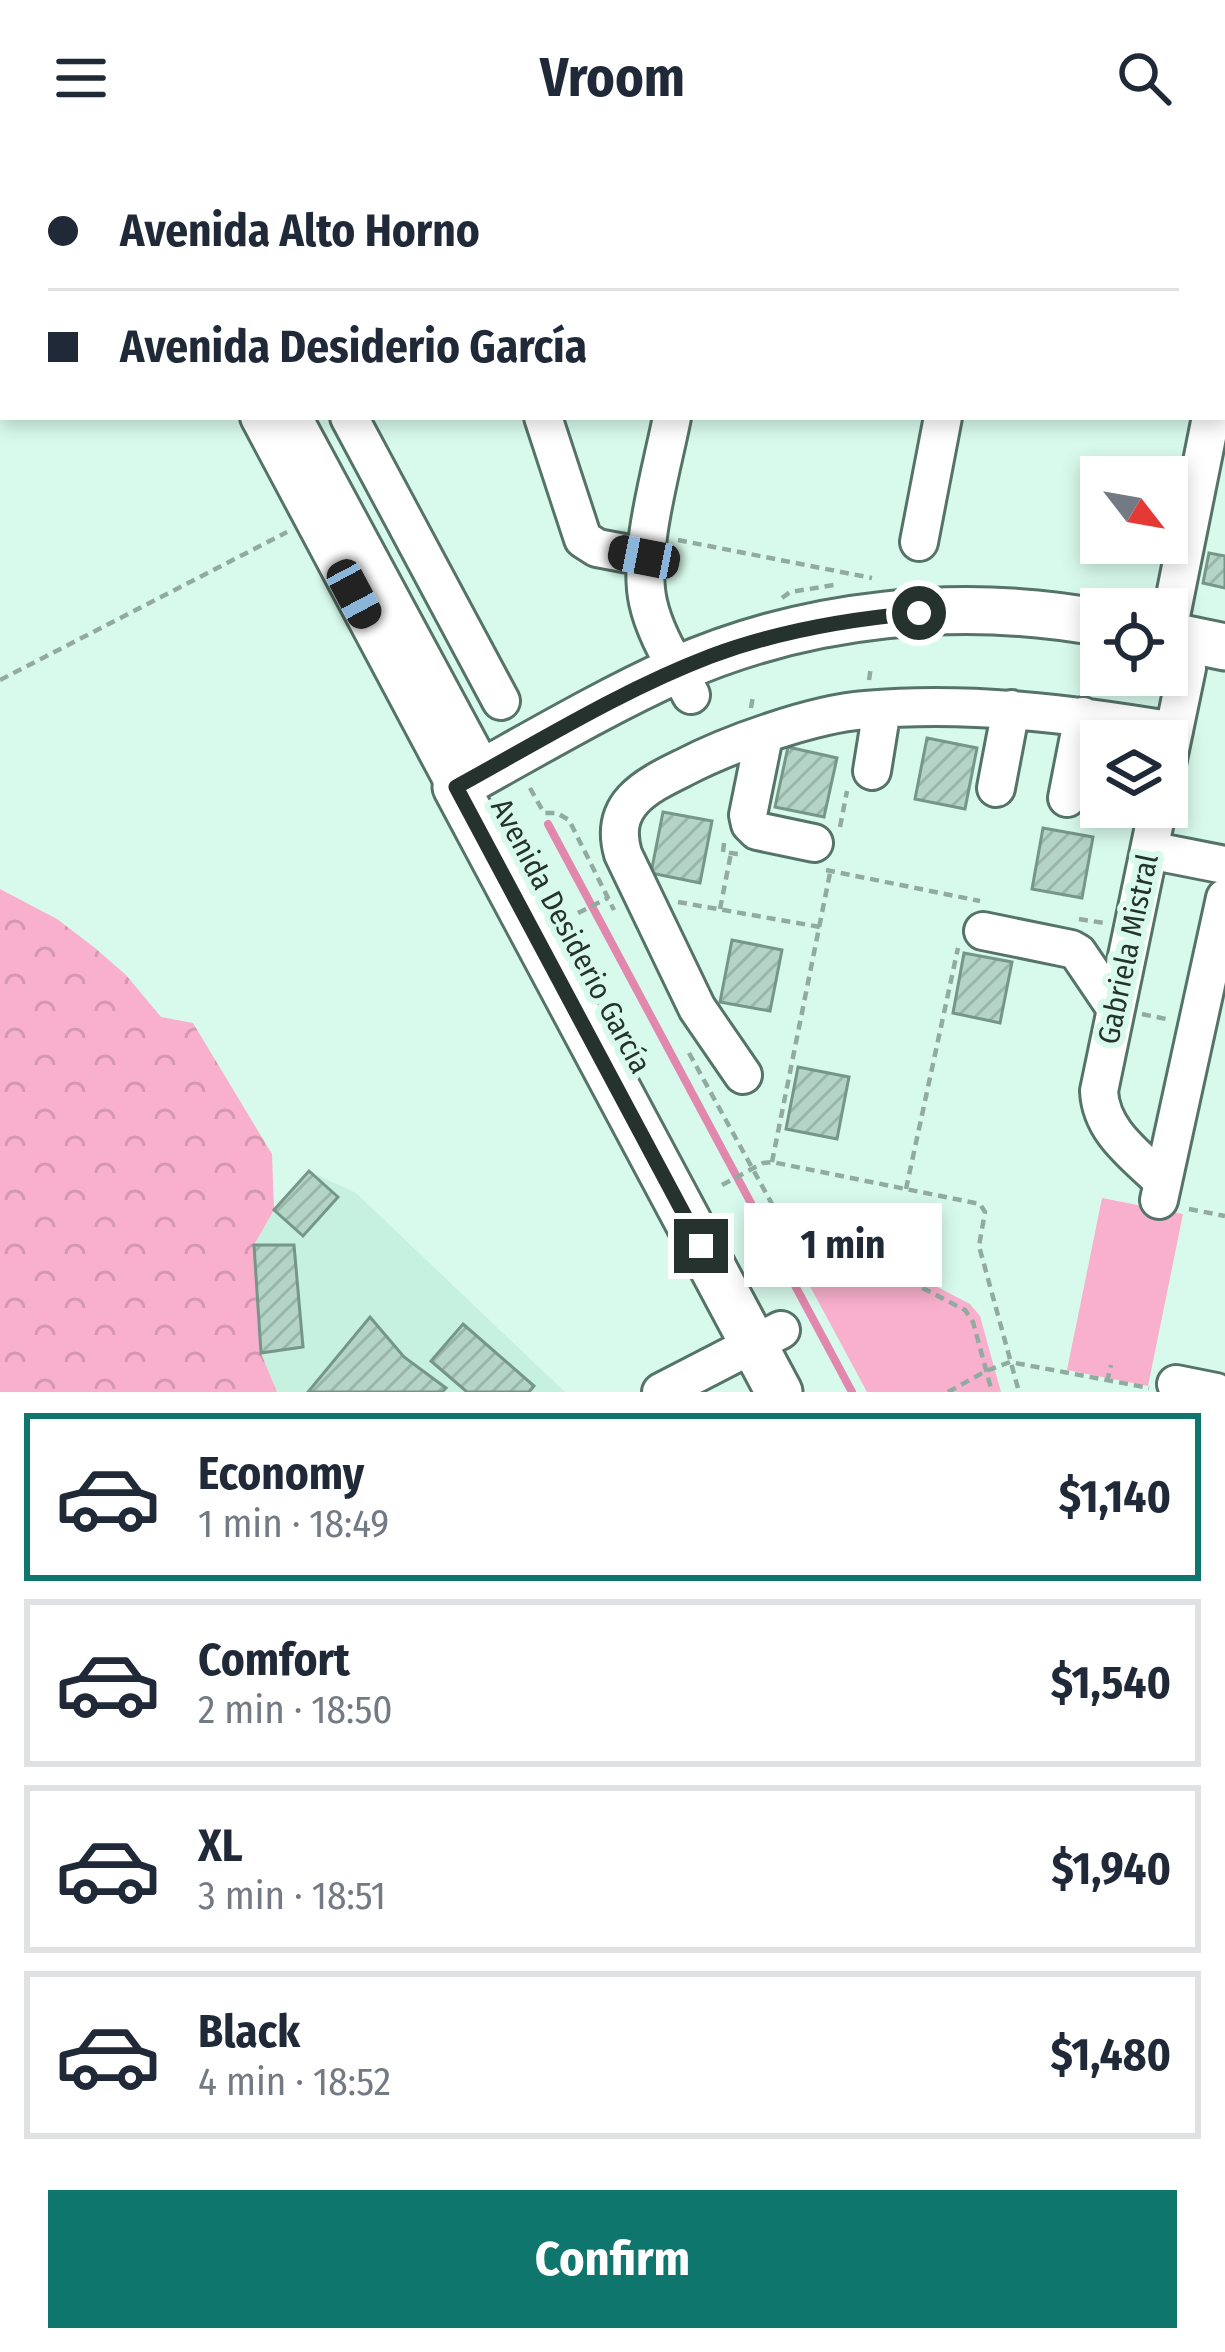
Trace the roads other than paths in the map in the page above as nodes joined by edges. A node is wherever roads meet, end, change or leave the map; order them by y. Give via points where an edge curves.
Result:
1 (261, 420) edge
2 (293, 420) edge
3 (351, 420) edge
4 (544, 420) edge
5 (671, 420) edge
6 (942, 420) edge
7 (1210, 420) edge
8 (312, 495) junction
9 (919, 542) dead end
10 (647, 546) junction
11 (1080, 620) edge
12 (1080, 650) edge
13 (1190, 654) edge
14 (685, 682) junction
15 (501, 701) dead end
16 (873, 710) junction
17 (1011, 710) junction
18 (1083, 716) junction
19 (1094, 720) edge
20 (1176, 720) edge
21 (754, 739) junction
22 (861, 775) road end
23 (996, 788) dead end
24 (477, 792) junction
25 (1066, 798) dead end
26 (1154, 828) edge
27 (1149, 850) junction
28 (824, 852) road end
29 (1225, 865) edge
30 (1225, 898) edge
31 (978, 926) road end
32 (1116, 1010) junction
33 (743, 1075) dead end
34 (745, 1357) edge
35 (1176, 1384) road end
36 (661, 1392) edge
37 (779, 1392) edge
38 (814, 1392) edge
39 (1216, 1392) edge

1 - 8 street, Avenida Desiderio García
2 - 8 street, Avenida Desiderio García
3 - 15 street
4 - 10 street via 583,538 593,547
5 - 10 street
6 - 9 street
7 - 13 street
8 - 24 street, Avenida Desiderio García
10 - 14 street via 649,607
11 - 14 main road via 1001,611 874,616 750,643
12 - 14 main road via 1009,641 876,645 727,681
13 - 20 street
14 - 24 main road
16 - 17 street
16 - 21 street
16 - 22 street
17 - 18 street
17 - 23 street
18 - 19 street
18 - 25 street
21 - 28 street via 750,824
21 - 33 street via 640,792 620,825 620,844 697,1008
24 - 34 main road, Avenida Desiderio García via 720,1194
26 - 27 street, Gabriela Mistral
27 - 29 street
27 - 32 street, Gabriela Mistral
30 - 32 street, Gabriela Mistral via 1161,1192 1102,1111
31 - 32 street via 1078,953
34 - 36 street
34 - 37 main road, Avenida Desiderio García
34 - 38 main road, Avenida Desiderio García
35 - 39 street

